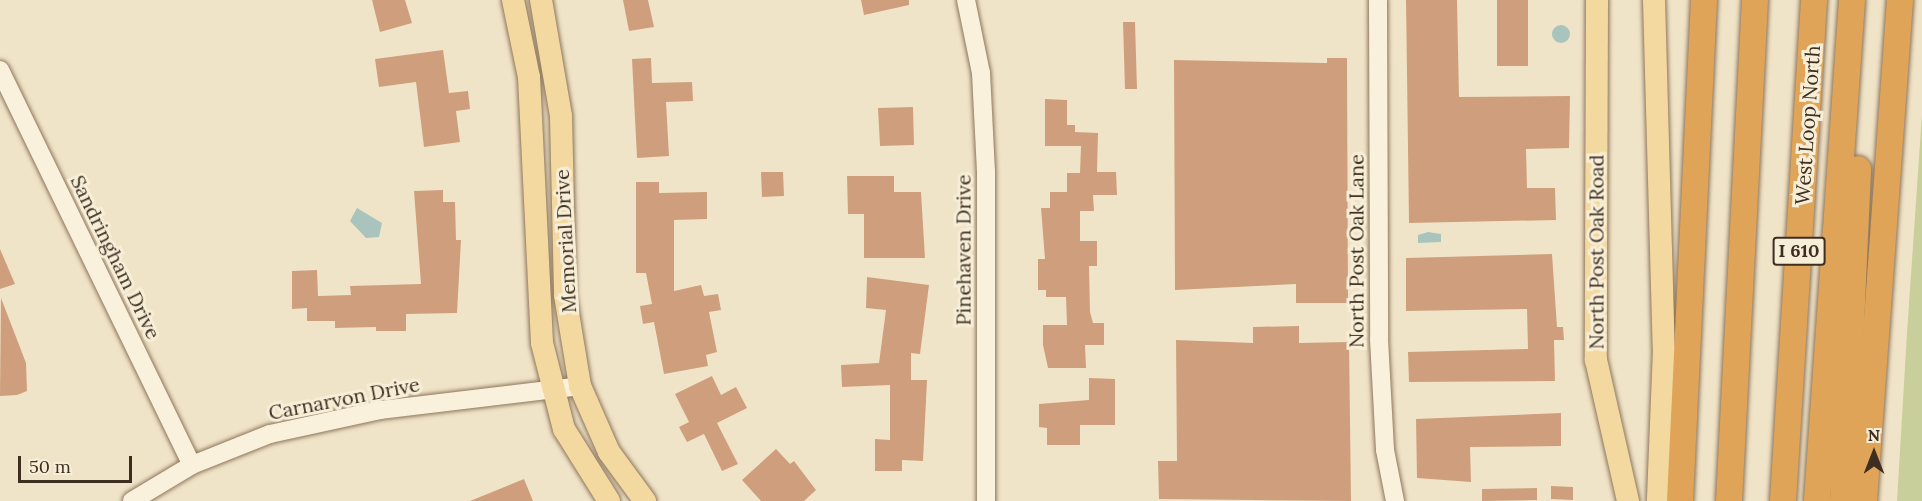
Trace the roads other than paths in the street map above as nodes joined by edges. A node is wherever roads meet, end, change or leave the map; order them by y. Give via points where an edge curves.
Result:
1 (513, 0) edge
2 (966, 0) edge
3 (1378, 0) edge
4 (1597, 0) edge
5 (1654, 0) edge
6 (1704, 0) edge
7 (1755, 0) edge
8 (1814, 0) edge
9 (1852, 0) edge
10 (1859, 0) edge
11 (1900, 0) edge
12 (544, 9) edge
13 (520, 25) junction
14 (0, 70) edge
15 (579, 386) junction
16 (552, 388) junction
17 (192, 465) junction
18 (132, 501) edge
19 (609, 501) edge
20 (645, 501) edge
21 (986, 501) edge
22 (1395, 501) edge
23 (1628, 501) edge
24 (1658, 501) edge
25 (1680, 501) edge
26 (1729, 501) edge
27 (1783, 501) edge
28 (1817, 501) edge
29 (1843, 501) edge
30 (1864, 501) edge

1 - 13 main road, Memorial Drive
2 - 21 street, Pinehaven Drive via 981,73 986,172
3 - 22 street, North Post Oak Lane via 1378,339 1385,450
4 - 23 main road, North Post Oak Road via 1596,360
5 - 24 main road via 1664,349
6 - 25 highway
7 - 26 highway, I 610
8 - 27 highway, West Loop North / I 610
9 - 28 highway
10 - 29 highway via 1858,170
11 - 30 highway
12 - 13 main road
12 - 15 main road, Memorial Drive via 561,116 565,295
13 - 16 main road, Memorial Drive via 529,77 536,295
14 - 17 street, Sandringham Drive
15 - 16 street, Carnarvon Drive
15 - 20 main road, Memorial Drive via 609,452
16 - 17 street, Carnarvon Drive via 380,410 270,434
16 - 19 main road, Memorial Drive via 564,429
17 - 18 street, Carnarvon Drive

